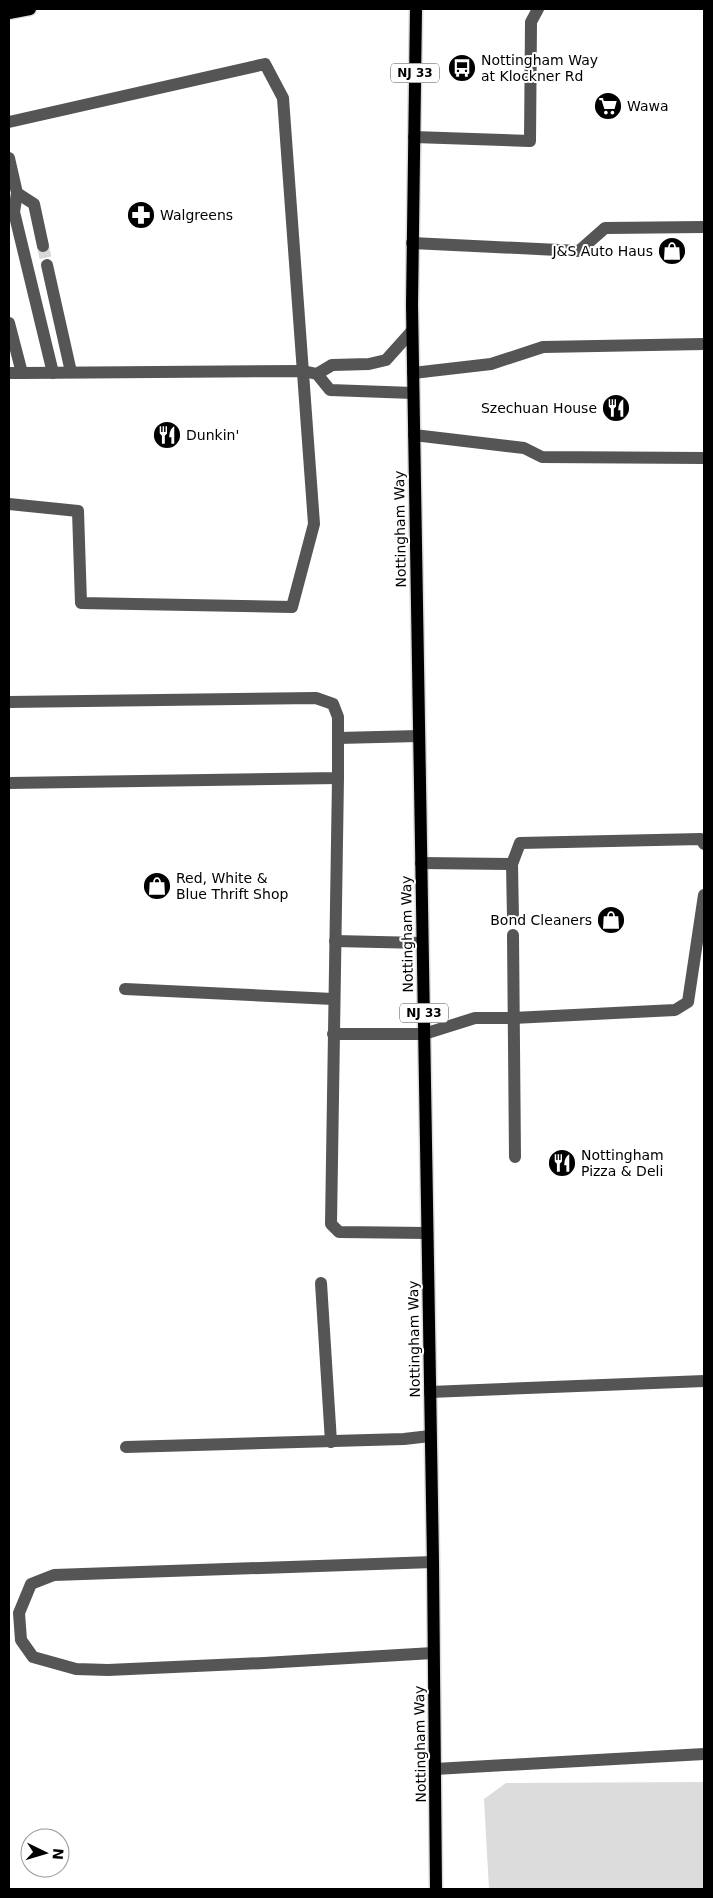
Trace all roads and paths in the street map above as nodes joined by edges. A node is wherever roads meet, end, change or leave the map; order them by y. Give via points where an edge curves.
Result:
1 (30, 9) edge
2 (416, 9) edge
3 (538, 9) edge
4 (9, 13) edge
5 (9, 122) edge
6 (414, 137) junction
7 (9, 158) edge
8 (17, 193) junction
9 (704, 227) edge
10 (412, 243) junction
11 (43, 246) tunnel mouth
12 (47, 265) tunnel mouth
13 (9, 323) edge
14 (412, 331) junction
15 (704, 344) edge
16 (303, 371) junction
17 (71, 372) junction
18 (22, 373) junction
19 (54, 373) junction
20 (9, 374) edge
21 (317, 374) junction
22 (413, 374) junction
23 (413, 393) junction
24 (414, 435) junction
25 (704, 458) edge
26 (9, 504) edge
27 (9, 702) edge
28 (419, 736) junction
29 (338, 738) junction
30 (338, 778) junction
31 (9, 783) edge
32 (704, 844) edge
33 (421, 863) junction
34 (512, 864) junction
35 (704, 895) edge
36 (513, 919) dead end
37 (513, 934) dead end
38 (335, 941) junction
39 (422, 944) junction
40 (125, 989) dead end
41 (333, 999) junction
42 (513, 1018) junction
43 (333, 1034) junction
44 (424, 1034) junction
45 (515, 1157) dead end
46 (427, 1233) junction
47 (321, 1283) dead end
48 (704, 1381) edge
49 (430, 1392) junction
50 (430, 1436) junction
51 (331, 1442) junction
52 (126, 1447) dead end
53 (433, 1562) junction
54 (9, 1630) edge
55 (21, 1640) junction
56 (434, 1652) junction
57 (704, 1754) edge
58 (435, 1769) junction
59 (436, 1889) edge

1 - 4 main road
2 - 6 main road, Nottingham Way / NJ 33
3 - 6 lane via 530,22 530,141
5 - 16 lane via 265,64 283,98
6 - 10 main road, Nottingham Way / NJ 33
7 - 8 lane
8 - 11 lane via 34,204
8 - 19 lane via 14,212
9 - 10 lane via 605,228 579,251
10 - 14 main road, Nottingham Way / NJ 33
12 - 17 lane
13 - 18 lane
14 - 21 lane via 386,360 332,365
14 - 22 main road, Nottingham Way / NJ 33
15 - 22 lane via 543,347 491,364
16 - 17 lane
16 - 21 lane
16 - 26 lane via 314,524 292,607 81,603 78,510
17 - 19 lane
18 - 19 lane
18 - 20 lane
21 - 23 lane via 330,390
22 - 23 main road, Nottingham Way / NJ 33
23 - 24 main road, Nottingham Way / NJ 33
24 - 25 lane via 524,448 542,457
24 - 28 main road, Nottingham Way / NJ 33
27 - 29 lane via 316,698 333,704 338,717
28 - 29 lane
28 - 33 main road, Nottingham Way / NJ 33
29 - 30 lane
30 - 31 lane
30 - 38 lane
32 - 34 lane via 701,839 520,843
33 - 34 lane
33 - 39 main road, Nottingham Way / NJ 33
34 - 36 lane
35 - 42 lane via 688,1002 675,1010
37 - 42 lane
38 - 39 lane
38 - 41 lane
39 - 44 main road, Nottingham Way / NJ 33
40 - 41 lane
41 - 43 lane
42 - 44 lane via 475,1018
42 - 45 lane
43 - 44 lane
43 - 46 lane via 331,1224 340,1232
44 - 46 main road, Nottingham Way / NJ 33
46 - 49 main road, Nottingham Way / NJ 33
47 - 51 lane
48 - 49 lane
49 - 50 main road, Nottingham Way / NJ 33
50 - 51 lane
50 - 53 main road, Nottingham Way / NJ 33
51 - 52 lane
53 - 55 lane via 54,1575 31,1584 19,1613
53 - 56 main road, Nottingham Way / NJ 33
54 - 55 lane
55 - 56 lane via 33,1657 76,1669 108,1670
56 - 58 main road, Nottingham Way / NJ 33
57 - 58 lane
58 - 59 main road, Nottingham Way / NJ 33

